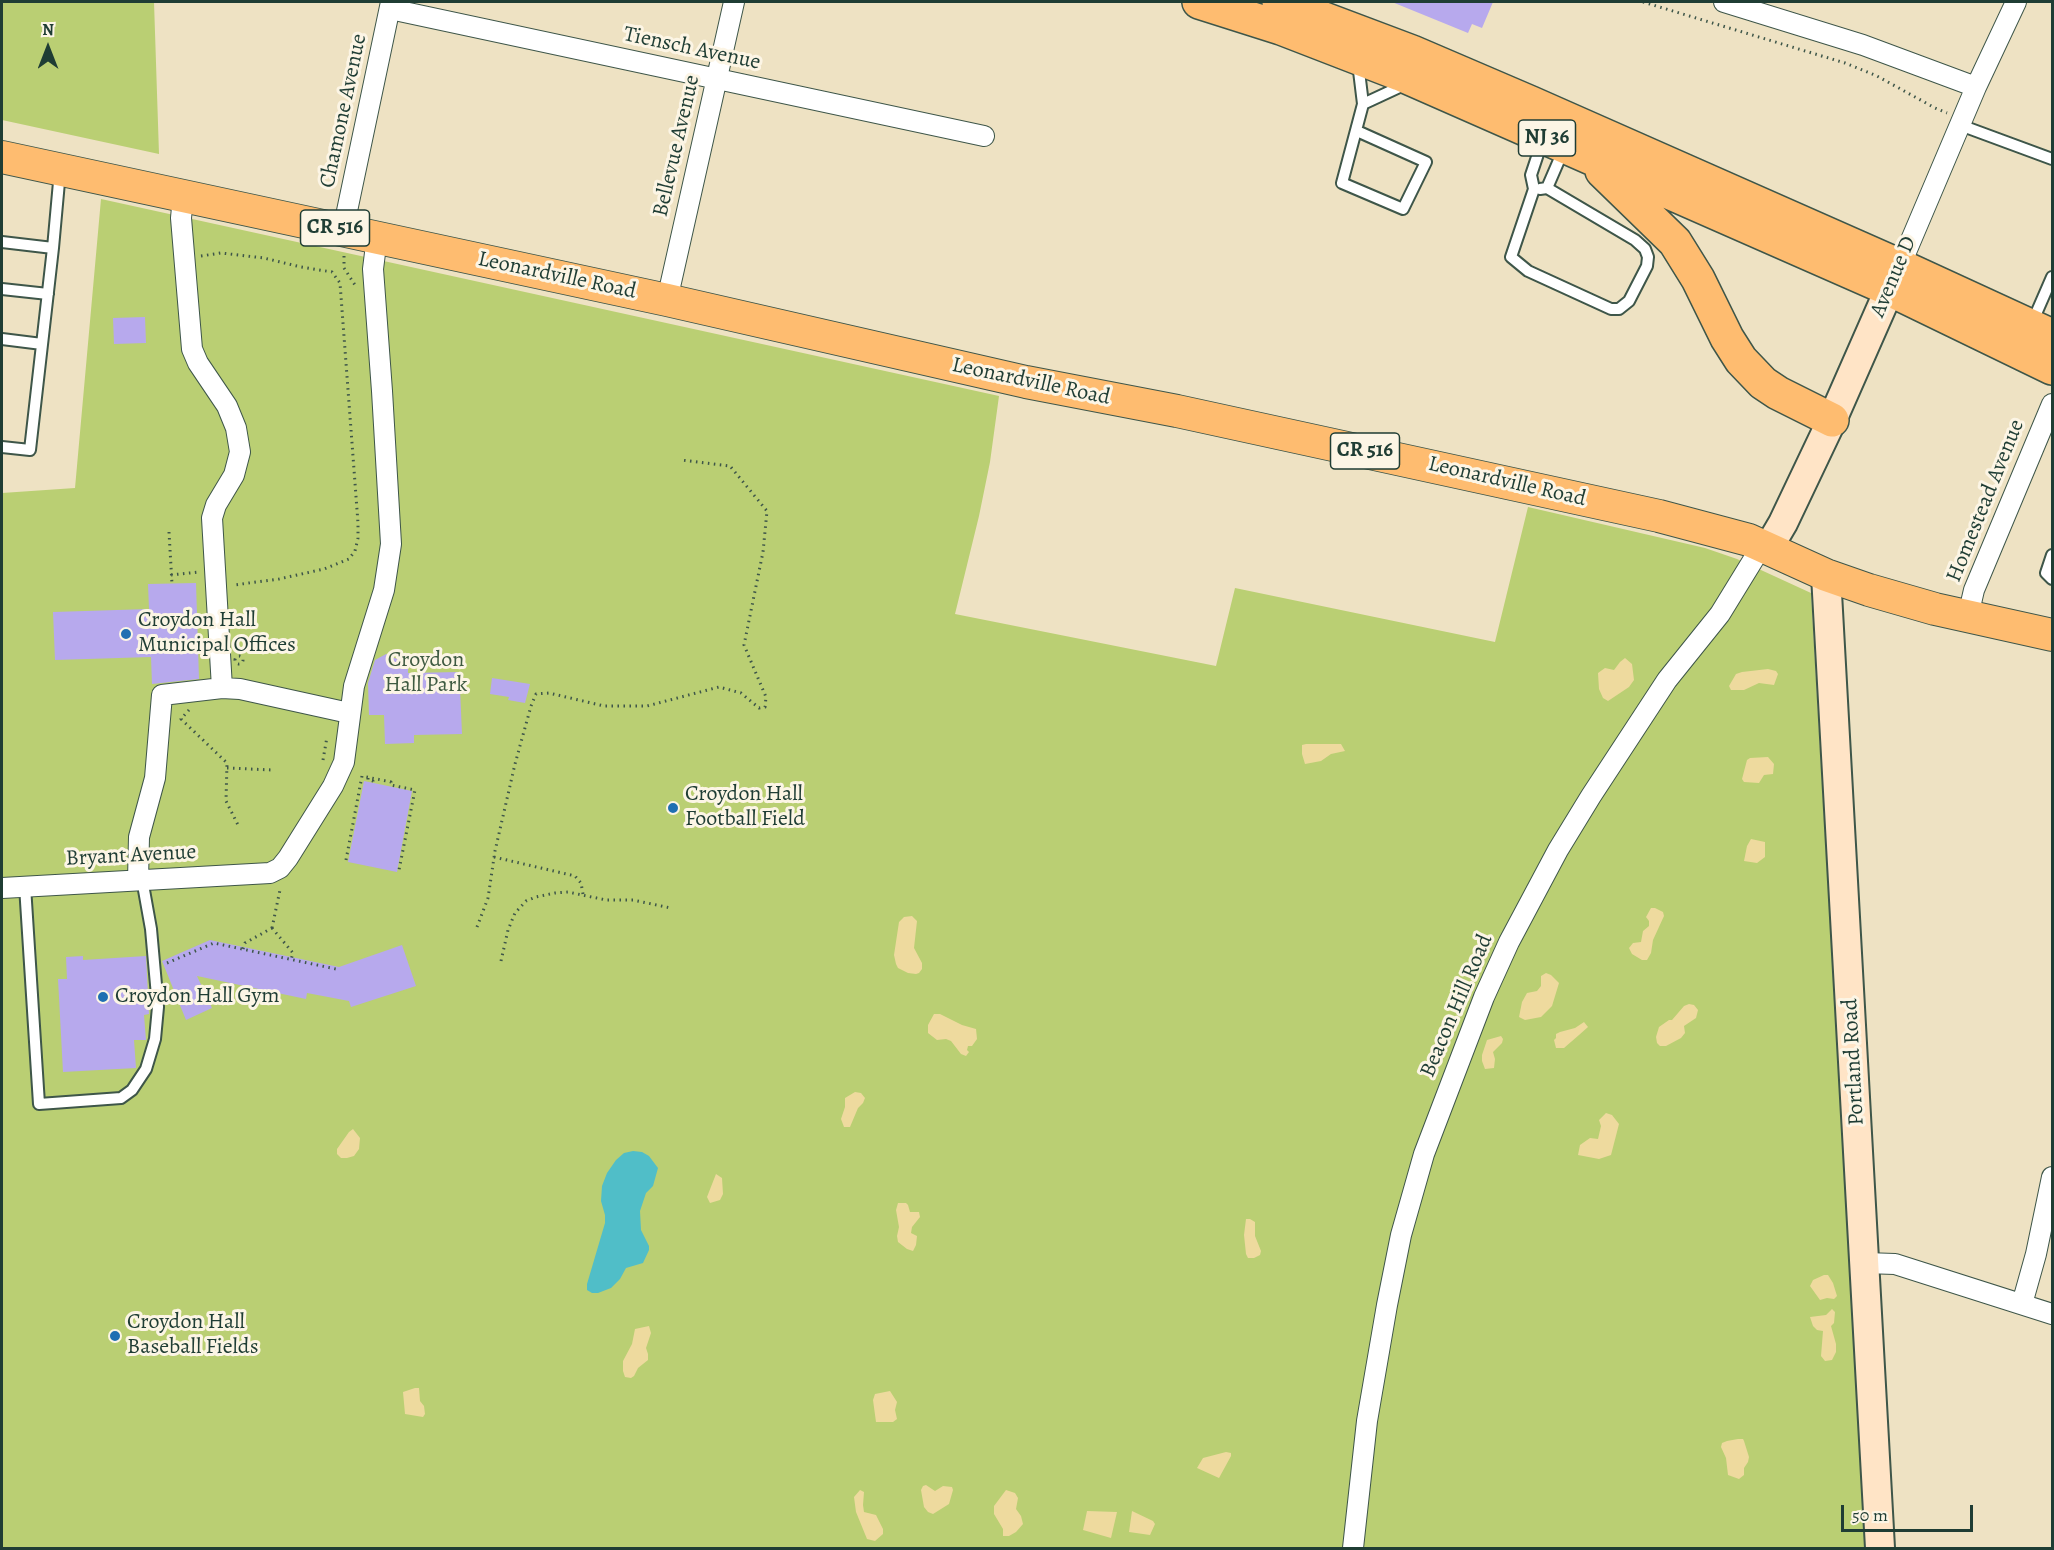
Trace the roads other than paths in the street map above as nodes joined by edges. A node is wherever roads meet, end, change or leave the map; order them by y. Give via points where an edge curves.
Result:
1 (734, 2) edge
2 (1199, 2) edge
3 (1279, 2) edge
4 (1724, 2) edge
5 (2016, 2) edge
6 (391, 5) edge
7 (1357, 57) junction
8 (717, 79) junction
9 (1415, 80) junction
10 (1976, 87) junction
11 (1363, 104) junction
12 (1961, 122) junction
13 (1357, 130) junction
14 (984, 136) dead end
15 (1564, 145) junction
16 (2, 157) edge
17 (2052, 159) edge
18 (60, 170) junction
19 (1546, 188) junction
20 (1534, 189) junction
21 (183, 196) junction
22 (377, 237) junction
23 (344, 239) junction
24 (2, 242) edge
25 (52, 248) junction
26 (2052, 277) edge
27 (1894, 278) junction
28 (2, 289) edge
29 (48, 294) junction
30 (667, 300) junction
31 (2041, 331) edge
32 (2, 339) edge
33 (42, 344) junction
34 (2052, 368) edge
35 (2052, 404) edge
36 (1832, 420) junction
37 (2, 447) edge
38 (1765, 547) junction
39 (2052, 555) edge
40 (1827, 575) junction
41 (2049, 576) edge
42 (1968, 616) junction
43 (2052, 635) edge
44 (222, 688) junction
45 (349, 713) junction
46 (140, 880) junction
47 (25, 886) junction
48 (2, 888) edge
49 (2052, 1177) edge
50 (1866, 1263) junction
51 (2022, 1304) junction
52 (2052, 1314) edge
53 (1353, 1548) edge
54 (1880, 1548) edge

1 - 8 street, Bellevue Avenue
2 - 7 highway, NJ 36
3 - 27 highway, NJ 36 via 1412,52
4 - 10 street via 1863,45
5 - 10 street, Avenue D
6 - 8 street, Tiensch Avenue
6 - 23 street, Chamone Avenue
7 - 9 highway, NJ 36
7 - 11 lane
8 - 14 street, Tiensch Avenue
8 - 30 street, Bellevue Avenue
9 - 11 lane
9 - 15 highway, NJ 36
10 - 12 street, Avenue D
11 - 13 lane
12 - 17 lane
12 - 27 street, Avenue D
13 - 13 lane via 1342,183 1403,209 1426,162
15 - 19 lane
15 - 20 lane via 1531,175
15 - 27 highway, NJ 36
15 - 36 highway via 1675,242 1727,338 1763,383
16 - 18 main road, Leonardville Road / CR 516
18 - 21 main road, Leonardville Road / CR 516
18 - 25 lane
19 - 20 lane
19 - 20 lane via 1645,249 1647,266 1629,301 1619,309 1611,309 1527,271 1511,257
21 - 23 main road, Leonardville Road / CR 516
21 - 44 street via 180,218 192,349 227,406 240,452 231,482 212,518
22 - 23 main road, Leonardville Road / CR 516
22 - 30 main road, Leonardville Road / CR 516
22 - 45 street via 373,269 391,544 384,590 357,673
24 - 25 lane
25 - 29 lane
26 - 31 lane
27 - 31 highway, NJ 36
27 - 34 highway, NJ 36
27 - 36 street, Avenue D
28 - 29 lane
29 - 33 lane
30 - 38 main road, Leonardville Road / CR 516 via 1026,382 1637,511
32 - 33 lane
33 - 37 lane via 30,450
35 - 42 street, Homestead Avenue via 1974,590
36 - 38 street, Avenue D via 1780,530
38 - 40 main road, Leonardville Road / CR 516
38 - 53 street, Beacon Hill Road via 1720,614 1667,680 1591,795 1509,942 1484,997 1424,1154 1401,1235 1367,1421
39 - 41 lane
40 - 42 main road, Leonardville Road / CR 516 via 1901,600
40 - 50 street, Portland Road
42 - 43 main road, Leonardville Road / CR 516
44 - 45 street
44 - 46 street via 162,695 155,778 139,844
45 - 46 street, Bryant Avenue via 345,757 333,786 288,858 274,872
46 - 47 street, Bryant Avenue
46 - 47 lane via 152,939 158,1007 157,1031 148,1063 132,1090 121,1098 39,1104
47 - 48 street, Bryant Avenue
49 - 51 street via 2037,1254
50 - 51 street via 1895,1264
50 - 54 street, Portland Road
51 - 52 street

